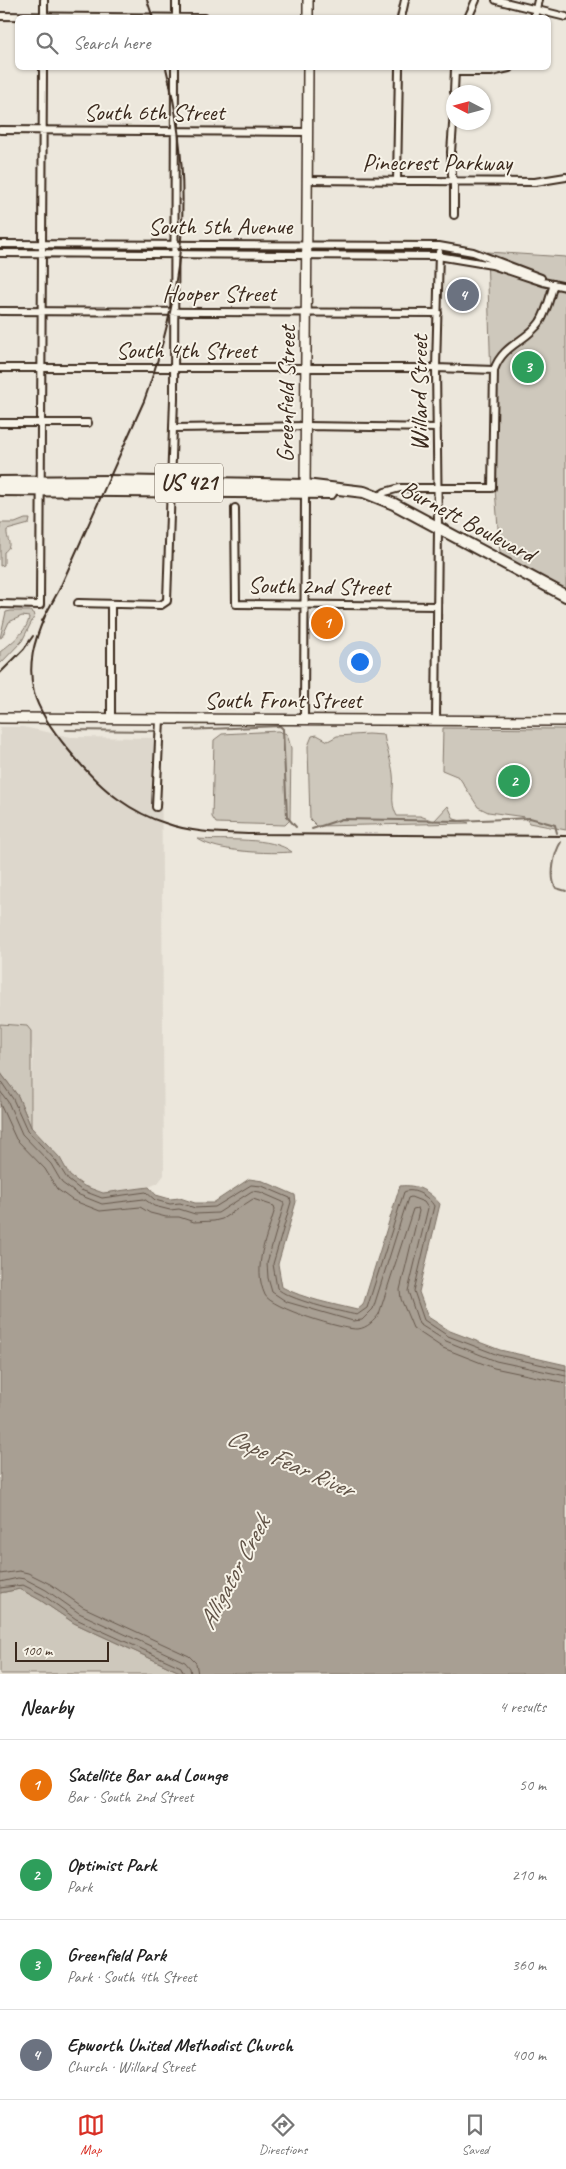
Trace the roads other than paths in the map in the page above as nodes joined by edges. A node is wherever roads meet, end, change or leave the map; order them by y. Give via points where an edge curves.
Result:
1 (44, 0) edge
2 (176, 0) edge
3 (308, 0) edge
4 (405, 0) edge
5 (476, 0) edge
6 (496, 0) edge
7 (538, 0) edge
8 (536, 10) junction
9 (44, 15) edge
10 (176, 15) edge
11 (308, 15) edge
12 (401, 15) edge
13 (469, 15) edge
14 (535, 15) edge
15 (0, 16) edge
16 (15, 16) edge
17 (566, 17) edge
18 (43, 70) edge
19 (175, 70) edge
20 (308, 70) edge
21 (399, 70) edge
22 (455, 70) edge
23 (500, 70) edge
24 (454, 85) edge
25 (0, 130) edge
26 (43, 130) junction
27 (453, 130) edge
28 (175, 131) junction
29 (308, 132) junction
30 (566, 177) edge
31 (307, 180) junction
32 (397, 181) junction
33 (454, 182) junction
34 (454, 215) dead end
35 (0, 244) edge
36 (42, 244) junction
37 (174, 245) junction
38 (439, 246) junction
39 (308, 250) junction
40 (0, 254) edge
41 (42, 254) junction
42 (174, 254) junction
43 (438, 256) junction
44 (554, 284) junction
45 (566, 287) edge
46 (0, 311) edge
47 (42, 311) junction
48 (307, 312) junction
49 (174, 313) junction
50 (438, 313) junction
51 (0, 368) edge
52 (42, 368) junction
53 (306, 368) junction
54 (436, 368) junction
55 (174, 369) junction
56 (494, 370) junction
57 (0, 423) edge
58 (41, 423) junction
59 (88, 423) dead end
60 (306, 426) junction
61 (174, 428) junction
62 (437, 428) junction
63 (0, 482) edge
64 (41, 486) junction
65 (171, 487) junction
66 (437, 488) junction
67 (305, 489) junction
68 (0, 490) edge
69 (377, 497) junction
70 (236, 508) dead end
71 (438, 527) junction
72 (566, 596) edge
73 (78, 603) dead end
74 (0, 604) edge
75 (111, 605) junction
76 (305, 606) junction
77 (437, 606) junction
78 (0, 718) edge
79 (110, 719) junction
80 (160, 719) junction
81 (304, 720) junction
82 (436, 720) junction
83 (566, 721) edge
84 (156, 807) dead end

1 - 9 street
2 - 10 street
3 - 11 main road
4 - 12 street
5 - 13 street
6 - 8 street
7 - 8 street
8 - 14 street
8 - 17 street
15 - 16 street
18 - 26 street
19 - 28 street
20 - 29 main road, Greenfield Street
21 - 32 street
22 - 23 street
22 - 24 street
25 - 26 street, South 6th Street
26 - 28 street, South 6th Street
26 - 36 street
27 - 33 street
28 - 29 street, South 6th Street
28 - 37 street
29 - 31 main road, Greenfield Street
30 - 33 street, Pinecrest Parkway via 542,182
31 - 32 street, Pinecrest Parkway
31 - 39 main road, Greenfield Street
32 - 33 street, Pinecrest Parkway
33 - 34 street
35 - 36 street, South 5th Avenue
36 - 37 street, South 5th Avenue
36 - 41 street
37 - 39 street, South 5th Avenue
37 - 42 street
38 - 39 street, South 5th Avenue
38 - 43 street, Willard Street
38 - 44 street, South 5th Avenue via 473,252
39 - 42 street, South 5th Avenue
39 - 43 street, South 5th Avenue
39 - 48 main road, Greenfield Street
40 - 41 street, South 5th Avenue
41 - 42 street, South 5th Avenue
41 - 47 street
42 - 49 street
43 - 44 street, South 5th Avenue via 492,265
43 - 50 street, Willard Street
44 - 45 street
44 - 56 street via 542,320 509,347
46 - 47 street, Hooper Street
47 - 49 street, Hooper Street
47 - 52 street
48 - 49 street, Hooper Street
48 - 50 street, Hooper Street
48 - 53 main road, Greenfield Street
49 - 55 street
50 - 54 street, Willard Street
51 - 52 street, South 4th Street
52 - 55 street, South 4th Street
52 - 58 street
53 - 54 street, South 4th Street
53 - 55 street, South 4th Street
53 - 60 main road, Greenfield Street
54 - 56 street, South 4th Street
54 - 62 street, Willard Street
55 - 61 street
56 - 66 street via 492,488
57 - 58 street
58 - 59 street
58 - 64 street
60 - 61 street
60 - 62 street
60 - 67 main road, Greenfield Street
61 - 65 street
62 - 66 street, Willard Street
63 - 64 highway, US 421
64 - 65 highway, US 421 via 109,481
64 - 68 highway, US 421
64 - 74 street via 40,605
65 - 67 highway, US 421
65 - 75 street via 167,601 161,605
66 - 69 street via 400,488
66 - 71 street, Willard Street
67 - 69 highway, US 421 via 350,490
67 - 76 street, Greenfield Street
69 - 71 highway, Burnett Boulevard / US 421
70 - 76 street, South 2nd Street via 236,604
71 - 72 highway, Burnett Boulevard / US 421
71 - 77 street, Willard Street
73 - 75 street
75 - 79 street
76 - 77 street, South 2nd Street
76 - 81 street, Greenfield Street
77 - 82 street, Willard Street
78 - 79 main road, South Front Street
79 - 80 main road, South Front Street
80 - 81 main road, South Front Street
80 - 84 street
81 - 82 main road, South Front Street
82 - 83 main road, South Front Street

